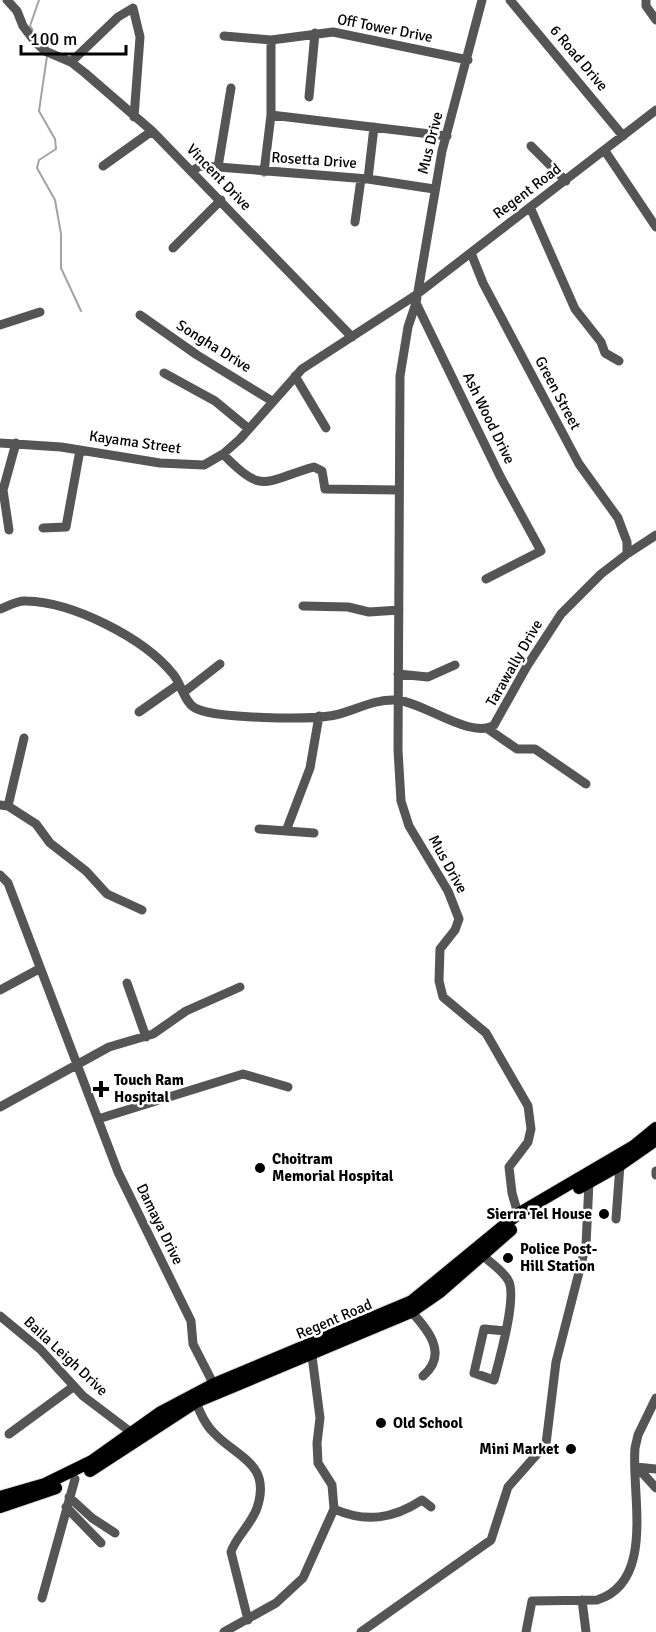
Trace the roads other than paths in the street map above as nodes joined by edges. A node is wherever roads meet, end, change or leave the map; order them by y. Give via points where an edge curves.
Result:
1 (7, 0) edge
2 (482, 0) edge
3 (510, 0) edge
4 (646, 0) edge
5 (656, 20) edge
6 (315, 33) junction
7 (224, 36) dead end
8 (272, 40) junction
9 (468, 60) junction
10 (70, 62) junction
11 (231, 88) dead end
12 (309, 98) dead end
13 (656, 110) edge
14 (271, 115) junction
15 (134, 117) junction
16 (374, 127) junction
17 (152, 131) junction
18 (447, 136) junction
19 (623, 136) junction
20 (531, 146) dead end
21 (605, 151) junction
22 (103, 166) dead end
23 (218, 167) junction
24 (192, 171) junction
25 (264, 172) junction
26 (365, 179) junction
27 (566, 181) junction
28 (434, 189) junction
29 (221, 200) junction
30 (530, 207) junction
31 (355, 222) dead end
32 (656, 227) edge
33 (173, 248) dead end
34 (471, 253) junction
35 (416, 299) junction
36 (40, 312) dead end
37 (140, 315) dead end
38 (0, 325) edge
39 (352, 337) junction
40 (619, 361) dead end
41 (298, 372) junction
42 (164, 373) dead end
43 (272, 401) junction
44 (326, 428) dead end
45 (249, 429) junction
46 (0, 443) edge
47 (16, 444) junction
48 (80, 450) junction
49 (223, 454) junction
50 (398, 490) junction
51 (43, 528) dead end
52 (9, 530) dead end
53 (656, 535) edge
54 (627, 554) junction
55 (486, 579) dead end
56 (303, 606) dead end
57 (0, 609) edge
58 (399, 610) junction
59 (220, 664) dead end
60 (455, 665) dead end
61 (398, 674) junction
62 (181, 688) junction
63 (398, 700) junction
64 (139, 712) dead end
65 (319, 716) junction
66 (488, 729) junction
67 (24, 738) dead end
68 (586, 784) dead end
69 (4, 805) edge
70 (259, 829) dead end
71 (286, 831) junction
72 (314, 833) dead end
73 (0, 876) edge
74 (142, 910) dead end
75 (39, 969) junction
76 (127, 983) dead end
77 (240, 987) dead end
78 (0, 990) edge
79 (146, 1037) junction
80 (79, 1066) junction
81 (288, 1087) dead end
82 (0, 1107) edge
83 (98, 1119) junction
84 (656, 1128) edge
85 (656, 1140) edge
86 (621, 1165) junction
87 (589, 1182) junction
88 (518, 1215) junction
89 (616, 1219) dead end
90 (479, 1253) junction
91 (408, 1308) junction
92 (0, 1316) edge
93 (506, 1331) junction
94 (311, 1350) junction
95 (423, 1376) dead end
96 (73, 1387) junction
97 (216, 1388) junction
98 (194, 1398) junction
99 (656, 1398) edge
100 (9, 1434) dead end
101 (136, 1437) junction
102 (635, 1466) junction
103 (656, 1469) edge
104 (75, 1479) junction
105 (656, 1488) edge
106 (0, 1497) edge
107 (69, 1497) junction
108 (0, 1507) edge
109 (66, 1507) junction
110 (431, 1507) dead end
111 (334, 1509) junction
112 (115, 1533) dead end
113 (101, 1543) dead end
114 (42, 1598) dead end
115 (582, 1600) junction
116 (382, 1617) junction
117 (248, 1620) junction
118 (227, 1631) edge
119 (361, 1632) edge
120 (375, 1632) edge
121 (526, 1632) edge
122 (586, 1632) edge

1 - 10 street, Vincent Drive via 28,33 48,53
2 - 9 street, Mus Drive
3 - 19 street, 6 Road Drive
4 - 5 street
6 - 8 street, Off Tower Drive
6 - 9 street, Off Tower Drive via 333,32
6 - 12 street
7 - 8 street, Off Tower Drive
8 - 14 street
9 - 18 street, Mus Drive
10 - 15 street, Vincent Drive
10 - 15 street via 118,16 133,8 140,38
11 - 23 street
13 - 19 street, Regent Road
14 - 16 street
14 - 25 street
15 - 17 street, Vincent Drive
16 - 18 street
16 - 26 street
17 - 22 street
17 - 24 street, Vincent Drive
18 - 28 street, Mus Drive
19 - 21 street, Regent Road
20 - 27 street
21 - 27 street, Regent Road
21 - 32 street
23 - 24 street, Rosetta Drive via 200,166
23 - 25 street, Rosetta Drive
24 - 29 street, Vincent Drive
25 - 26 street, Rosetta Drive
26 - 28 street, Rosetta Drive
26 - 31 street
27 - 30 street, Regent Road
28 - 35 street, Mus Drive
29 - 33 street
29 - 39 street, Vincent Drive
30 - 34 street, Regent Road
30 - 40 street via 575,309 605,353
34 - 35 street, Regent Road
34 - 54 street, Green Street via 483,284 562,434 613,510 627,542
35 - 39 street, Kayama Street
35 - 50 street via 399,386
35 - 55 street, Ash Wood Drive via 501,476 542,551
36 - 38 street
37 - 43 street, Songha Drive
39 - 41 street, Kayama Street
41 - 43 street, Kayama Street
41 - 44 street
42 - 45 street via 214,401
43 - 45 street, Kayama Street
45 - 49 street, Kayama Street
46 - 47 street, Kayama Street
47 - 48 street, Kayama Street
47 - 52 street via 3,490
48 - 49 street, Kayama Street via 160,463 204,465
48 - 51 street via 66,527
49 - 50 street via 253,482 314,467 322,471 325,489
50 - 58 street
53 - 54 street, Tarawally Drive
54 - 66 street, Tarawally Drive via 561,614 499,719
56 - 58 street via 348,607 369,612
57 - 62 street via 27,601 113,626 166,667
58 - 61 street
59 - 62 street
60 - 61 street via 428,677
61 - 63 street
62 - 64 street
62 - 65 street, Tarawally Drive via 191,705 206,711 248,716
63 - 65 street, Tarawally Drive
63 - 66 street, Tarawally Drive via 473,728
63 - 88 street, Mus Drive via 403,814 448,891 459,919 440,949 440,988 449,1004 486,1033 528,1106 528,1142 510,1167
65 - 71 street via 310,768
66 - 68 street via 517,749 535,749
67 - 69 street
69 - 74 street via 36,824 50,843 86,871 107,894
70 - 71 street
71 - 72 street
73 - 75 street, Damaya Drive via 8,883
75 - 78 street
75 - 80 street, Damaya Drive
76 - 79 street
77 - 79 street via 186,1011
79 - 80 street via 109,1047
80 - 82 street
80 - 83 street, Damaya Drive
81 - 83 street via 243,1074
83 - 97 street, Damaya Drive via 118,1172 191,1321 193,1344
84 - 88 main road, Regent Road via 634,1146
85 - 86 main road, Regent Road
86 - 87 main road, Regent Road
86 - 89 street
87 - 90 main road, Regent Road via 523,1221
87 - 116 street via 586,1245 556,1362 546,1444 508,1487 491,1540
88 - 90 main road, Regent Road
90 - 91 main road, Regent Road
90 - 93 street via 510,1282
91 - 94 main road, Regent Road
91 - 95 street via 429,1332 436,1352 434,1364
92 - 96 street, Baila Leigh Drive via 40,1349
93 - 93 street via 494,1380 474,1373 484,1329
94 - 97 main road, Regent Road
94 - 111 street via 320,1418 318,1463 332,1485
96 - 100 street
96 - 101 street, Baila Leigh Drive
97 - 98 main road, Regent Road
98 - 101 main road, Regent Road
98 - 117 street via 213,1433 240,1452 258,1477 257,1507 231,1552
99 - 102 street via 638,1435
101 - 104 main road, Regent Road
101 - 106 main road, Regent Road via 62,1477
102 - 103 street
102 - 105 street
102 - 115 street via 637,1530 631,1570 608,1597
104 - 107 street
104 - 108 main road, Regent Road
107 - 109 street
107 - 112 street
109 - 113 street
109 - 114 street
110 - 111 street via 422,1500 399,1512 370,1518 357,1518
111 - 117 street via 303,1578 276,1603
115 - 121 street via 532,1601
115 - 122 street
116 - 119 street
116 - 120 street
117 - 118 street

